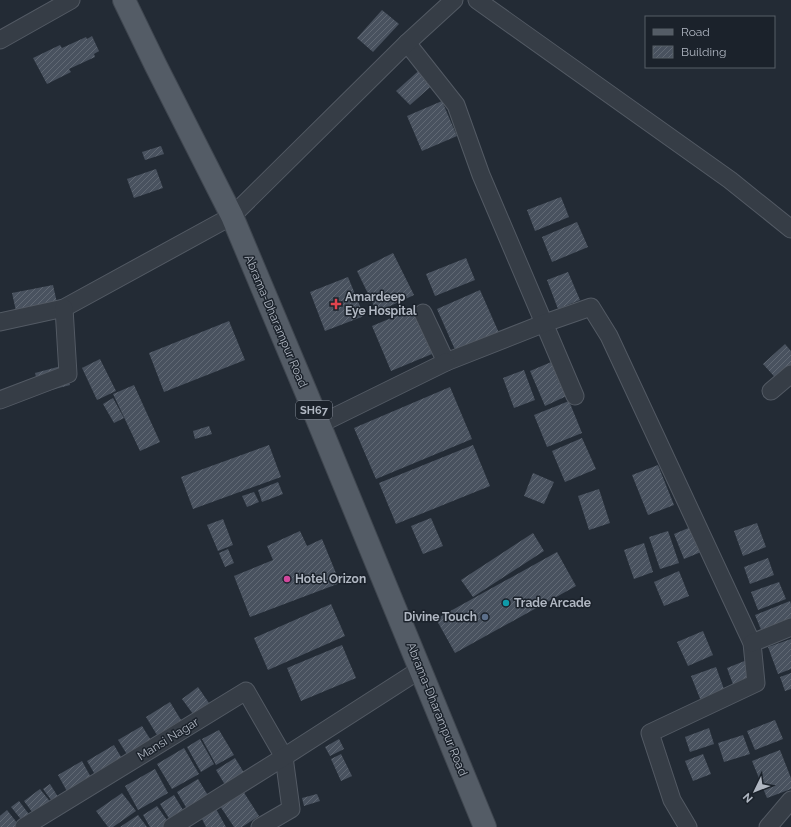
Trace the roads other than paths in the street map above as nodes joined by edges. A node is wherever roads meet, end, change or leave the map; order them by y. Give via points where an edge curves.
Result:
1 (71, 0) edge
2 (124, 0) edge
3 (454, 0) edge
4 (477, 0) edge
5 (0, 40) edge
6 (407, 43) junction
7 (232, 216) junction
8 (791, 229) edge
9 (64, 308) junction
10 (423, 313) dead end
11 (0, 322) edge
12 (545, 323) junction
13 (446, 362) junction
14 (791, 374) edge
15 (771, 390) dead end
16 (575, 396) dead end
17 (0, 400) edge
18 (320, 424) junction
19 (791, 627) edge
20 (752, 643) junction
21 (420, 669) junction
22 (284, 757) junction
23 (791, 800) edge
24 (24, 827) edge
25 (172, 827) edge
26 (260, 827) edge
27 (485, 827) edge
28 (688, 827) edge
29 (768, 827) edge

1 - 5 street
2 - 7 main road, Abrama-Dharampur Road / SH67
3 - 6 street
4 - 8 street via 730,180
6 - 7 street
6 - 12 street via 456,105 481,175
7 - 9 street
7 - 18 main road, Abrama-Dharampur Road / SH67
9 - 11 street
9 - 17 street via 68,374
10 - 13 street
12 - 13 street
12 - 16 street
12 - 20 street via 591,307 609,336
13 - 18 street
14 - 15 street
18 - 21 main road, Abrama-Dharampur Road / SH67
19 - 20 street
20 - 28 street via 756,683 650,733 672,800
21 - 22 street
21 - 27 main road, Abrama-Dharampur Road / SH67
22 - 24 street, Mansi Nagar via 246,691
22 - 25 street
22 - 26 street, Mansi Nagar via 292,809
23 - 29 street

